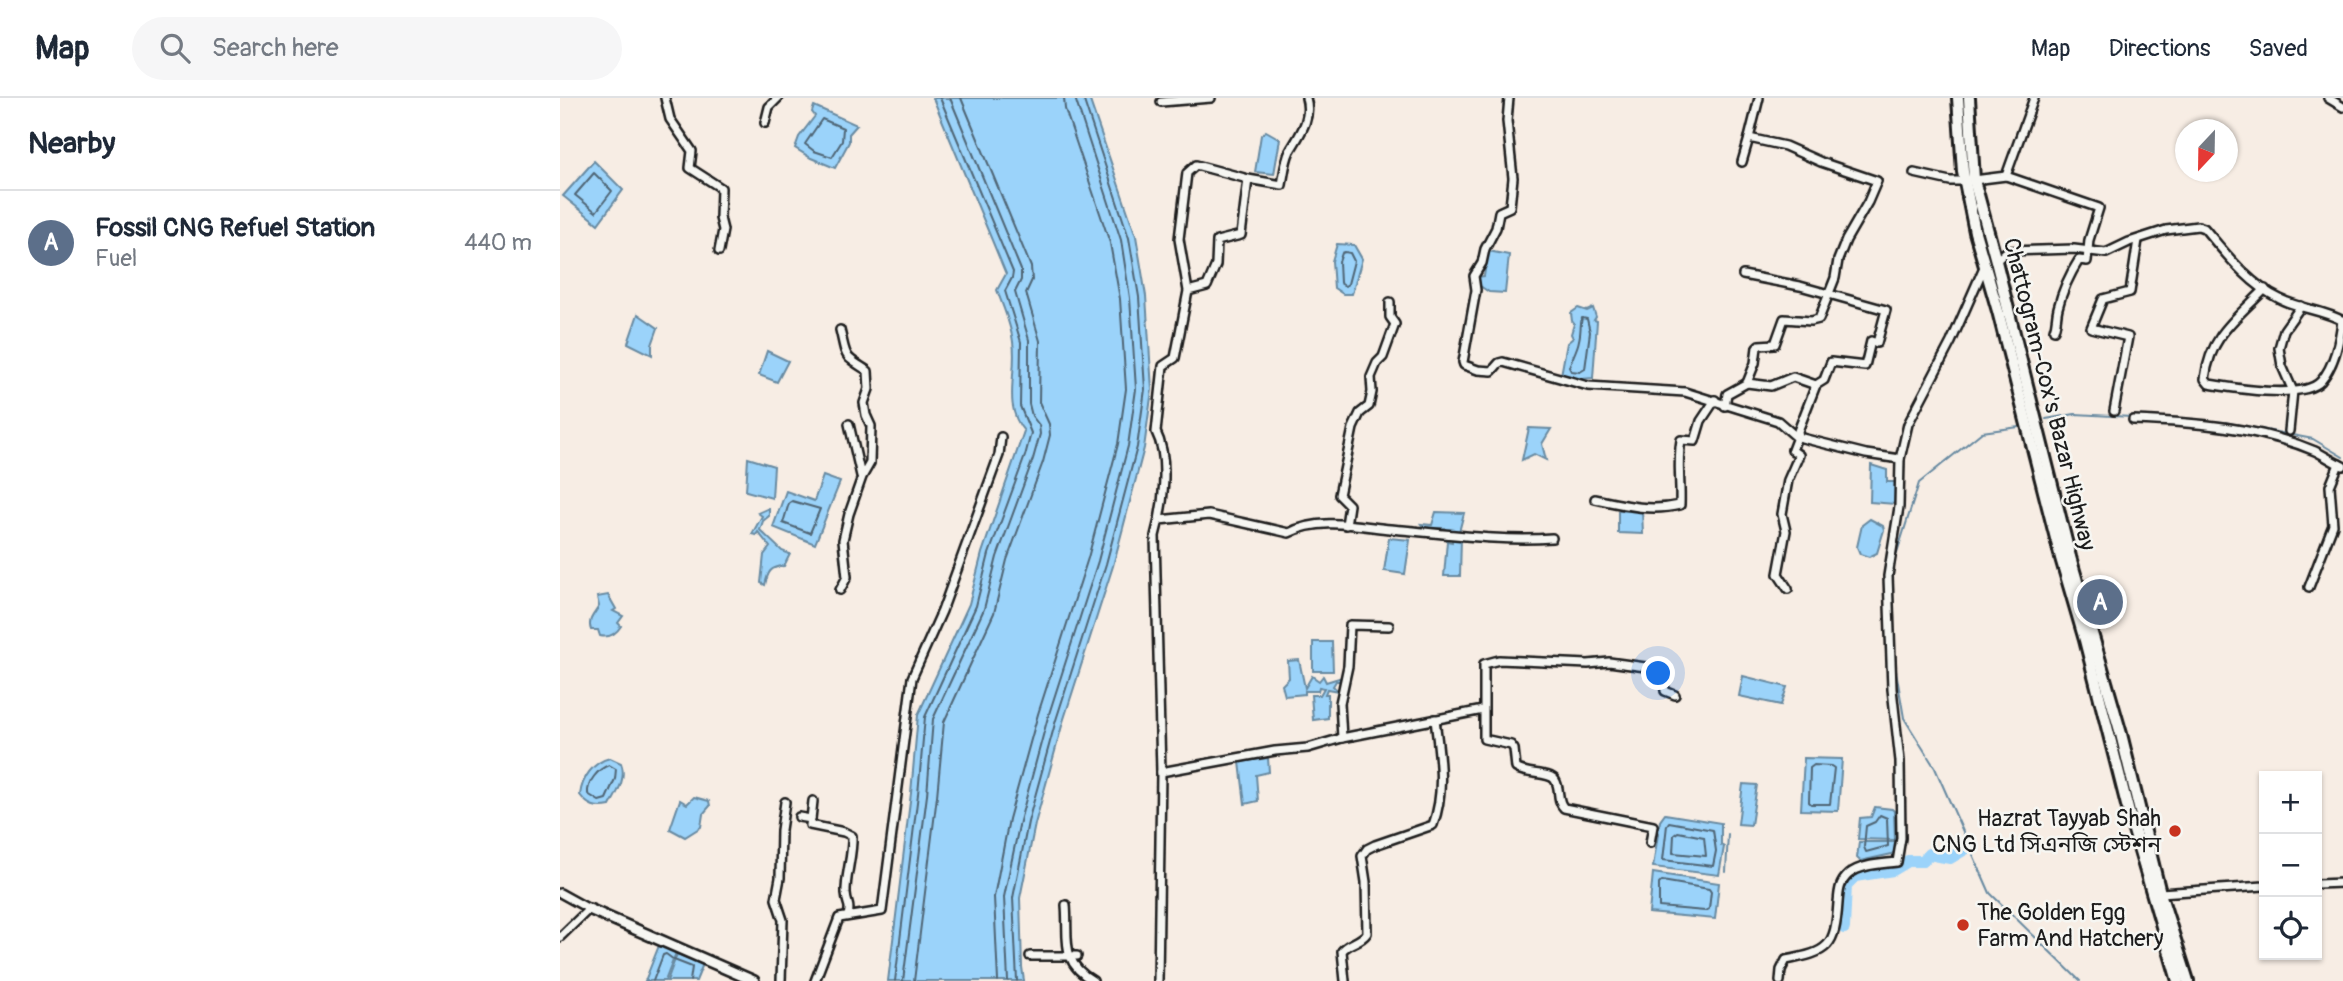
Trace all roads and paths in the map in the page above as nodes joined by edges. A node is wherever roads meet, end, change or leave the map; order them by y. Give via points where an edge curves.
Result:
1 (665, 98) edge
2 (778, 98) edge
3 (1211, 98) edge
4 (1306, 98) edge
5 (1509, 98) edge
6 (1759, 98) edge
7 (1958, 98) edge
8 (1969, 98) edge
9 (2034, 98) edge
10 (2328, 98) edge
11 (1161, 102) dead end
12 (2343, 107) edge
13 (765, 123) dead end
14 (1749, 138) junction
15 (1742, 162) dead end
16 (1914, 173) dead end
17 (2006, 176) junction
18 (1248, 178) junction
19 (1969, 180) junction
20 (2138, 240) junction
21 (719, 251) dead end
22 (2088, 251) junction
23 (1996, 261) junction
24 (1984, 265) junction
25 (1743, 275) dead end
26 (2265, 289) junction
27 (1188, 291) junction
28 (1828, 295) junction
29 (1390, 302) dead end
30 (2301, 306) junction
31 (2343, 320) edge
32 (840, 330) dead end
33 (2054, 330) dead end
34 (1746, 383) junction
35 (1816, 385) junction
36 (2293, 391) junction
37 (1714, 400) junction
38 (1725, 406) junction
39 (2114, 411) dead end
40 (2133, 420) dead end
41 (849, 424) dead end
42 (2289, 431) dead end
43 (1002, 436) dead end
44 (1798, 437) junction
45 (1900, 459) junction
46 (2341, 465) edge
47 (862, 477) junction
48 (1595, 499) dead end
49 (1160, 520) junction
50 (1346, 525) junction
51 (1552, 538) dead end
52 (2309, 587) dead end
53 (1788, 589) dead end
54 (840, 590) dead end
55 (1390, 626) dead end
56 (1675, 695) dead end
57 (1483, 710) junction
58 (1435, 719) junction
59 (1342, 738) junction
60 (1161, 772) junction
61 (785, 802) dead end
62 (813, 802) dead end
63 (799, 817) dead end
64 (811, 819) junction
65 (1650, 843) dead end
66 (2343, 883) edge
67 (2322, 884) edge
68 (2259, 886) edge
69 (2160, 892) junction
70 (560, 893) edge
71 (1066, 905) dead end
72 (589, 909) junction
73 (848, 916) junction
74 (560, 937) edge
75 (1030, 956) dead end
76 (1073, 956) junction
77 (754, 981) edge
78 (781, 981) edge
79 (815, 981) edge
80 (1093, 981) edge
81 (1158, 981) edge
82 (1345, 981) edge
83 (1780, 981) edge
84 (2178, 981) edge
85 (2188, 981) edge

1 - 21 street via 670,119 692,151 690,168 721,188
2 - 13 street via 769,107
3 - 11 street
4 - 18 street via 1309,108 1302,133 1289,153 1282,185
5 - 37 street via 1510,207 1499,212 1474,276 1476,290 1464,365 1492,372 1503,362 1588,386 1685,392
6 - 14 street
7 - 19 highway, Chattogram-Cox's Bazar Highway
8 - 19 highway, Chattogram-Cox's Bazar Highway
9 - 17 street
10 - 12 street
14 - 15 street
14 - 28 street via 1785,146 1877,181 1846,240
16 - 19 street
17 - 19 street
17 - 22 street via 2099,208
18 - 27 street via 1241,236 1217,240 1216,265 1207,286
18 - 27 street via 1196,165 1187,173 1180,239
19 - 23 highway, Chattogram-Cox's Bazar Highway
19 - 24 highway, Chattogram-Cox's Bazar Highway
20 - 22 street via 2106,253
20 - 26 street via 2166,230 2204,228 2246,275
20 - 39 street via 2130,292 2103,299 2091,328 2127,337
22 - 23 street via 2007,251
22 - 33 street via 2087,261 2079,260 2073,269
23 - 69 highway, Chattogram-Cox's Bazar Highway
24 - 45 street via 1908,424
24 - 84 highway, Chattogram-Cox's Bazar Highway
25 - 28 street
26 - 30 street
26 - 36 street via 2219,336 2205,379 2209,384 2233,388
27 - 49 street via 1175,358 1163,366 1156,432 1163,456
28 - 34 street via 1819,319 1784,318 1774,344 1759,345
28 - 35 street via 1886,310 1865,366 1831,362 1824,380
29 - 50 street via 1395,324 1371,377 1369,406 1353,428 1339,495 1349,505
30 - 31 street
30 - 36 street via 2284,330 2279,348
31 - 36 street via 2340,340 2322,380
32 - 47 street via 844,354 868,371 864,402 872,442 870,463
34 - 35 street via 1771,386 1793,377
34 - 38 street via 1727,394
35 - 44 street
36 - 42 street
37 - 38 street
37 - 48 street via 1695,441 1681,440 1680,505 1662,509
38 - 44 street via 1778,421
40 - 46 street via 2251,432 2309,449
41 - 47 street
43 - 73 street via 942,611 912,678 882,911
44 - 45 street
44 - 53 street via 1792,450 1799,455 1788,480 1782,514 1786,531 1778,574
45 - 83 street via 1899,507 1888,576 1900,761 1898,862 1851,872 1838,888 1833,940 1822,950 1786,960
46 - 52 street via 2329,486 2333,525
47 - 54 street via 843,540 847,577
49 - 50 street via 1209,514 1289,533 1302,526
49 - 60 street via 1155,536
50 - 51 street
55 - 59 street via 1350,625 1340,703
56 - 57 street via 1665,691 1663,671 1653,668 1609,662 1499,660 1484,664
57 - 58 street
57 - 65 street via 1484,739 1511,745 1521,772 1551,776 1564,808 1653,826
58 - 59 street
58 - 82 street via 1441,775 1433,825 1375,845 1362,856 1367,933 1342,951
59 - 60 street via 1308,748
60 - 81 street
61 - 78 street via 776,899 783,920
62 - 64 street
63 - 64 street
64 - 73 street via 810,825 852,836
66 - 67 street
68 - 69 street
69 - 85 highway, Chattogram-Cox's Bazar Highway
70 - 72 street
71 - 76 street
72 - 74 street
72 - 77 main road
73 - 79 street via 839,918
75 - 76 street
76 - 80 street via 1073,966

